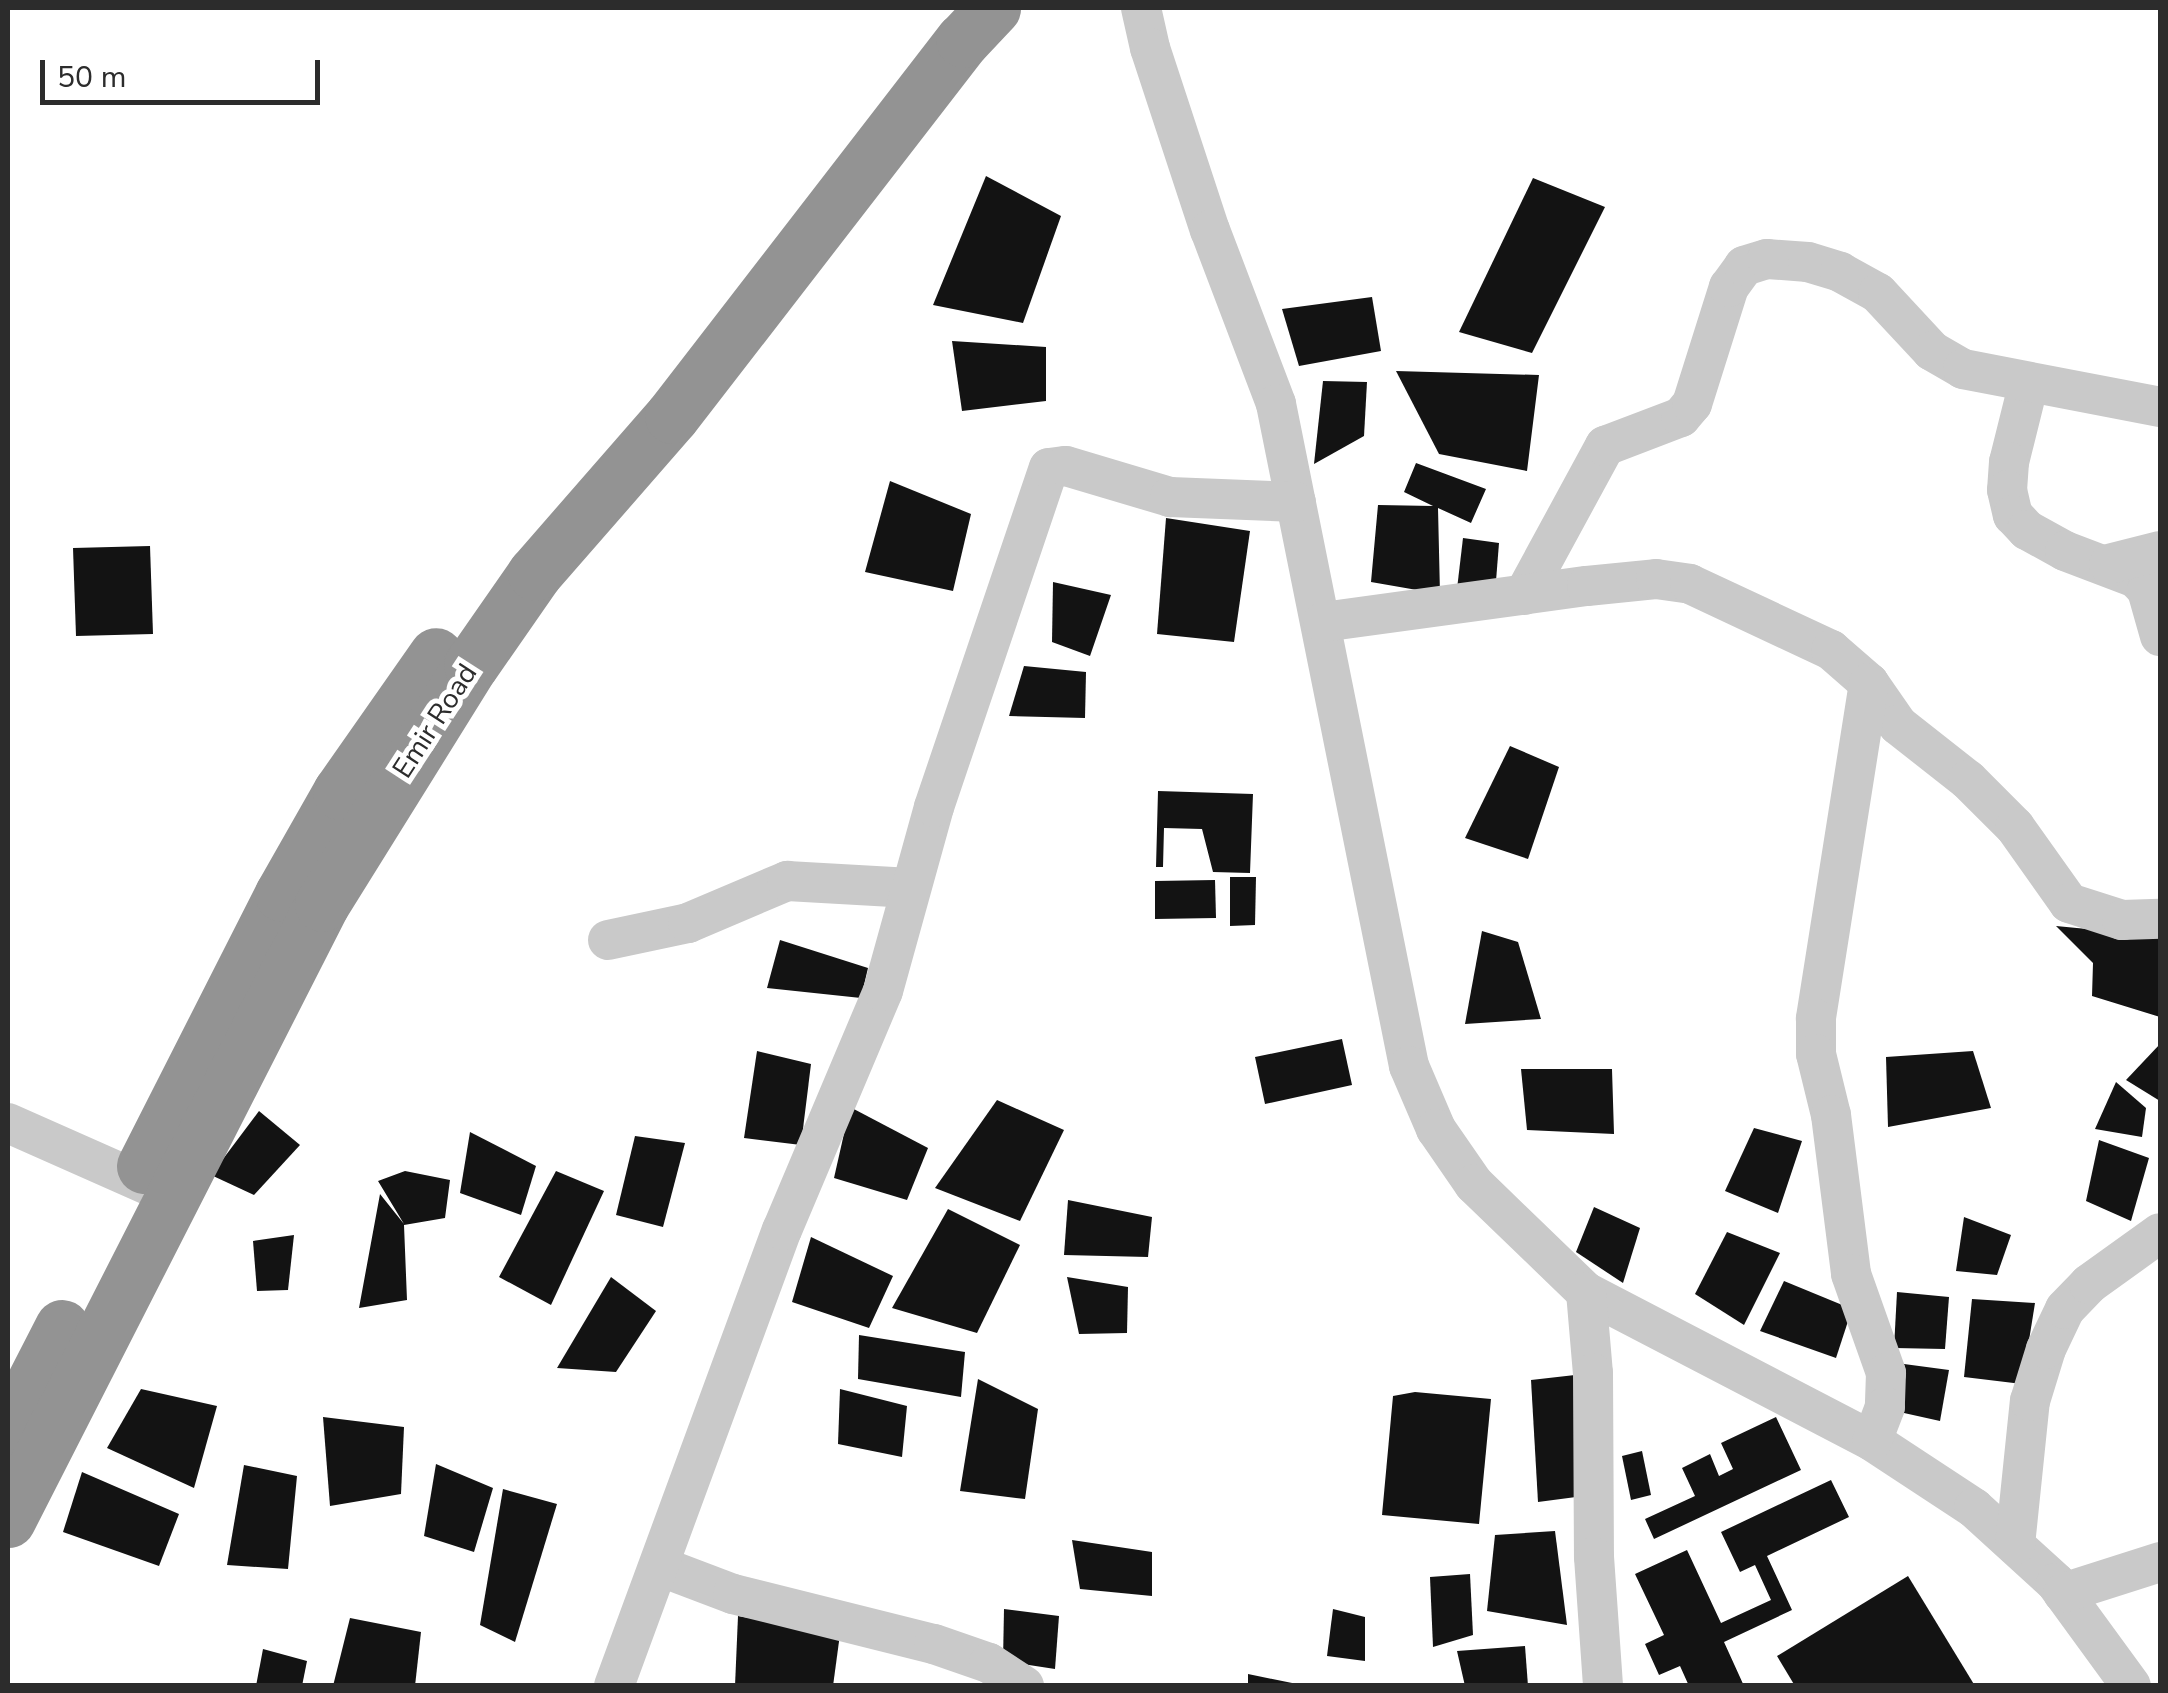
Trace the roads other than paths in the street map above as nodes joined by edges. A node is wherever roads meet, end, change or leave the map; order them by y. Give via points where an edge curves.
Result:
1 (951, 8) edge
2 (993, 8) edge
3 (1142, 8) edge
4 (2028, 382) junction
5 (2160, 407) edge
6 (1296, 502) junction
7 (2160, 551) edge
8 (2108, 564) junction
9 (1524, 595) junction
10 (1323, 622) junction
11 (2160, 636) edge
12 (1869, 683) junction
13 (911, 888) junction
14 (2160, 920) edge
15 (608, 940) dead end
16 (8, 1124) edge
17 (154, 1187) junction
18 (2160, 1234) edge
19 (1586, 1292) junction
20 (8, 1432) edge
21 (1872, 1441) junction
22 (8, 1520) edge
23 (2015, 1545) junction
24 (2160, 1562) edge
25 (659, 1566) junction
26 (2063, 1594) junction
27 (614, 1686) edge
28 (1024, 1686) edge
29 (1603, 1686) edge
30 (2131, 1686) edge

1 - 17 highway, Emir Road via 670,367 532,527 340,792 282,894
2 - 17 highway, Emir Road via 672,416 535,573 470,665
3 - 6 street via 1210,230 1276,404
4 - 5 street
4 - 8 street via 2009,462 2012,515 2065,550
4 - 9 street via 1963,369 1932,351 1878,293 1840,272 1781,260 1744,266 1729,287 1692,404 1681,417 1605,446
6 - 10 street
6 - 13 street via 1170,497 1066,466 1049,468
7 - 8 street
8 - 11 street via 2147,590
9 - 10 street
9 - 12 street via 1656,579 1690,584 1831,650
10 - 19 street via 1409,1066 1436,1130 1474,1184
12 - 14 street via 1898,725 2015,827 2068,903 2122,920
12 - 21 street via 1816,1054 1831,1115 1851,1274 1886,1373 1885,1408
13 - 15 street via 786,881 688,923
13 - 25 street via 884,991 782,1230
16 - 17 street
17 - 20 highway, Emir Road
17 - 22 highway, Emir Road
18 - 23 street via 2065,1308 2030,1401
19 - 21 street
19 - 29 street
21 - 23 street via 1974,1508
23 - 26 street
24 - 26 street
25 - 27 street
25 - 28 street via 732,1594 989,1662
26 - 30 street

